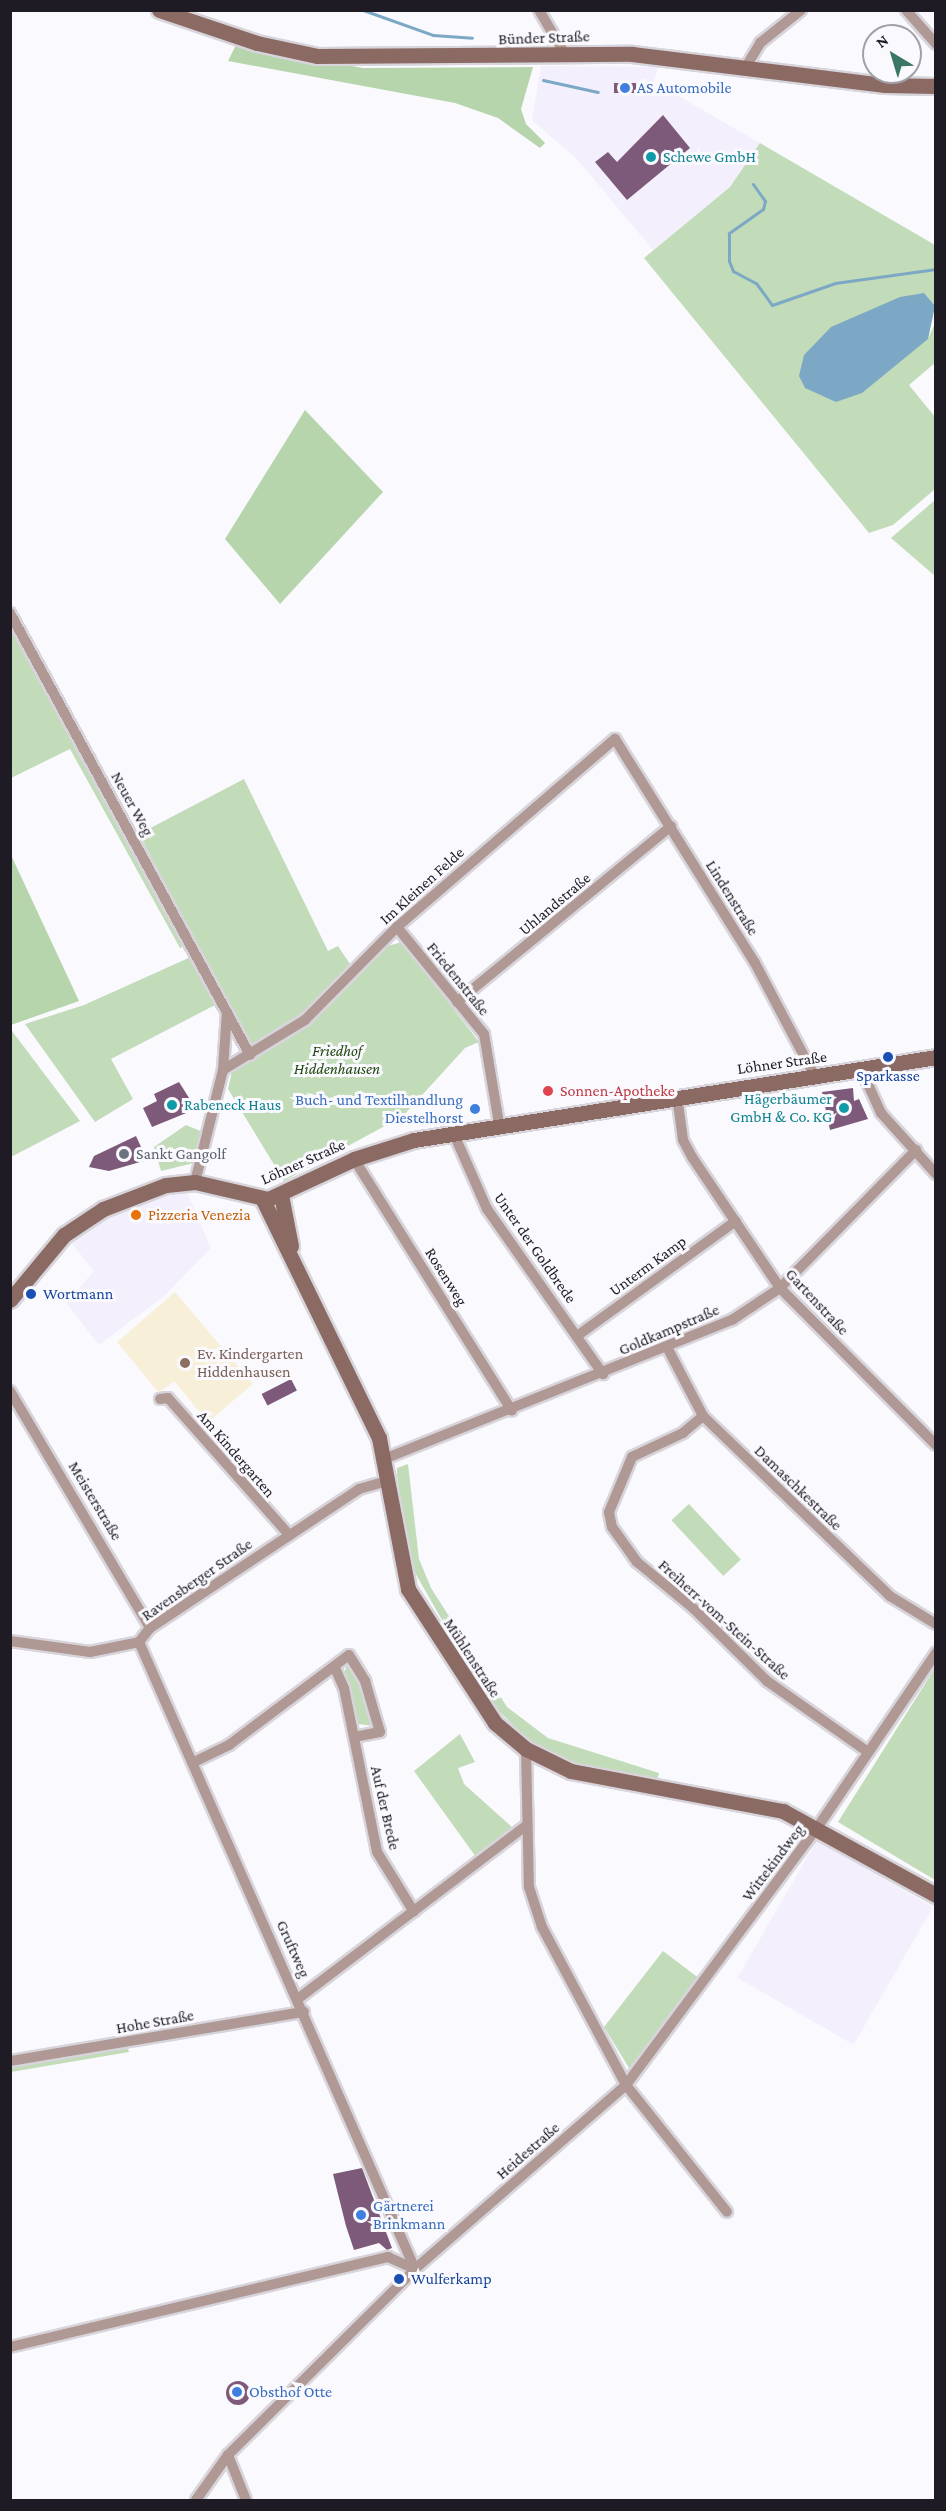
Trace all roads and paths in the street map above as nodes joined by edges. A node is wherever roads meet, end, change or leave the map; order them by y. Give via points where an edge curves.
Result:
1 (159, 10) edge
2 (539, 10) edge
3 (801, 10) edge
4 (906, 10) edge
5 (936, 44) edge
6 (566, 56) junction
7 (747, 65) junction
8 (936, 86) edge
9 (10, 613) edge
10 (615, 739) joint
11 (671, 826) junction
12 (397, 927) junction
13 (457, 1002) junction
14 (227, 1010) junction
15 (250, 1055) junction
16 (936, 1057) edge
17 (223, 1070) junction
18 (862, 1071) junction
19 (815, 1077) junction
20 (677, 1096) junction
21 (499, 1124) junction
22 (453, 1132) junction
23 (916, 1150) junction
24 (354, 1159) junction
25 (936, 1174) edge
26 (195, 1182) junction
27 (281, 1195) junction
28 (263, 1200) junction
29 (736, 1221) junction
30 (296, 1263) junction
31 (780, 1288) junction
32 (10, 1300) edge
33 (577, 1336) junction
34 (668, 1349) junction
35 (603, 1374) junction
36 (10, 1391) edge
37 (160, 1399) dead end
38 (512, 1411) junction
39 (703, 1416) junction
40 (936, 1445) edge
41 (384, 1459) junction
42 (387, 1481) junction
43 (289, 1535) junction
44 (936, 1624) edge
45 (150, 1628) junction
46 (10, 1641) edge
47 (139, 1642) junction
48 (936, 1653) edge
49 (335, 1668) junction
50 (355, 1737) junction
51 (526, 1749) junction
52 (868, 1752) junction
53 (194, 1762) junction
54 (524, 1827) junction
55 (817, 1828) junction
56 (936, 1895) edge
57 (414, 1912) junction
58 (299, 1998) junction
59 (304, 2012) junction
60 (10, 2061) edge
61 (626, 2085) junction
62 (728, 2212) dead end
63 (415, 2269) junction
64 (10, 2347) edge
65 (228, 2455) junction
66 (196, 2500) edge
67 (246, 2500) edge

1 - 6 main road, Bünder Straße via 256,44 317,56
2 - 6 street
3 - 7 street via 760,43
4 - 5 street
6 - 7 main road, Bünder Straße via 632,54
7 - 8 main road, Bünder Straße via 885,85
9 - 14 street, Neuer Weg
10 - 11 street, Lindenstraße
10 - 12 street, Im Kleinen Felde
11 - 13 street, Uhlandstraße
11 - 19 street, Lindenstraße via 755,963
12 - 13 street, Friedenstraße
12 - 15 street, Im Kleinen Felde via 305,1020
13 - 21 street, Friedenstraße via 484,1034
14 - 15 street, Neuer Weg
14 - 17 street
15 - 17 street
16 - 18 main road, Löhner Straße
17 - 26 street
18 - 19 main road, Löhner Straße
18 - 23 street via 881,1113
19 - 20 main road, Löhner Straße
20 - 21 main road, Löhner Straße
20 - 29 street, Gartenstraße via 683,1140
21 - 22 main road, Löhner Straße
22 - 24 main road, Löhner Straße
22 - 33 street, Unter der Goldbrede via 487,1209
23 - 25 street
23 - 31 street, Goldkampstraße
24 - 27 main road, Löhner Straße
24 - 38 street, Rosenweg
26 - 28 main road, Löhner Straße
26 - 32 main road, Löhner Straße via 141,1193 82,1221 45,1253
27 - 28 main road, Löhner Straße
27 - 30 main road, Mühlenstraße
28 - 30 main road, Mühlenstraße
29 - 31 street, Gartenstraße
29 - 33 street, Unterm Kamp
30 - 41 main road, Mühlenstraße via 355,1383
31 - 34 street, Goldkampstraße via 732,1320
31 - 40 street, Gartenstraße
33 - 35 street, Unter der Goldbrede
34 - 35 street, Goldkampstraße
34 - 39 street, Damaschkestraße
35 - 38 street, Goldkampstraße
36 - 45 street, Meisterstraße
37 - 43 street, Am Kindergarten via 168,1398
38 - 41 street, Goldkampstraße
39 - 44 street, Damaschkestraße via 890,1596
39 - 52 street, Freiherr-vom-Stein-Straße via 683,1433 632,1458 609,1512 612,1527 636,1562 693,1608 767,1681
41 - 42 main road, Mühlenstraße
42 - 43 street, Ravensberger Straße via 359,1489
42 - 51 main road, Mühlenstraße via 408,1588 475,1699
43 - 45 street, Ravensberger Straße
45 - 47 street, Ravensberger Straße
46 - 47 street, Ravensberger Straße via 90,1652
47 - 53 street, Gruftweg
48 - 52 street, Wittekindweg
49 - 50 street, Auf der Brede
49 - 50 street via 349,1655 373,1700 380,1731
49 - 53 street via 229,1745
50 - 57 street, Auf der Brede via 377,1852
51 - 54 street
51 - 55 main road, Mühlenstraße via 571,1771 751,1801
52 - 55 street, Wittekindweg
53 - 58 street, Gruftweg
54 - 57 street
54 - 61 street via 529,1887 542,1927
55 - 56 main road, Mühlenstraße
55 - 61 street, Wittekindweg
57 - 58 street
58 - 59 street, Gruftweg
59 - 60 street, Hohe Straße
59 - 63 street, Gruftweg
61 - 62 street
61 - 63 street, Heidestraße
63 - 64 street via 388,2257
63 - 65 street, Heidestraße
65 - 66 street, Heidestraße
65 - 67 street

